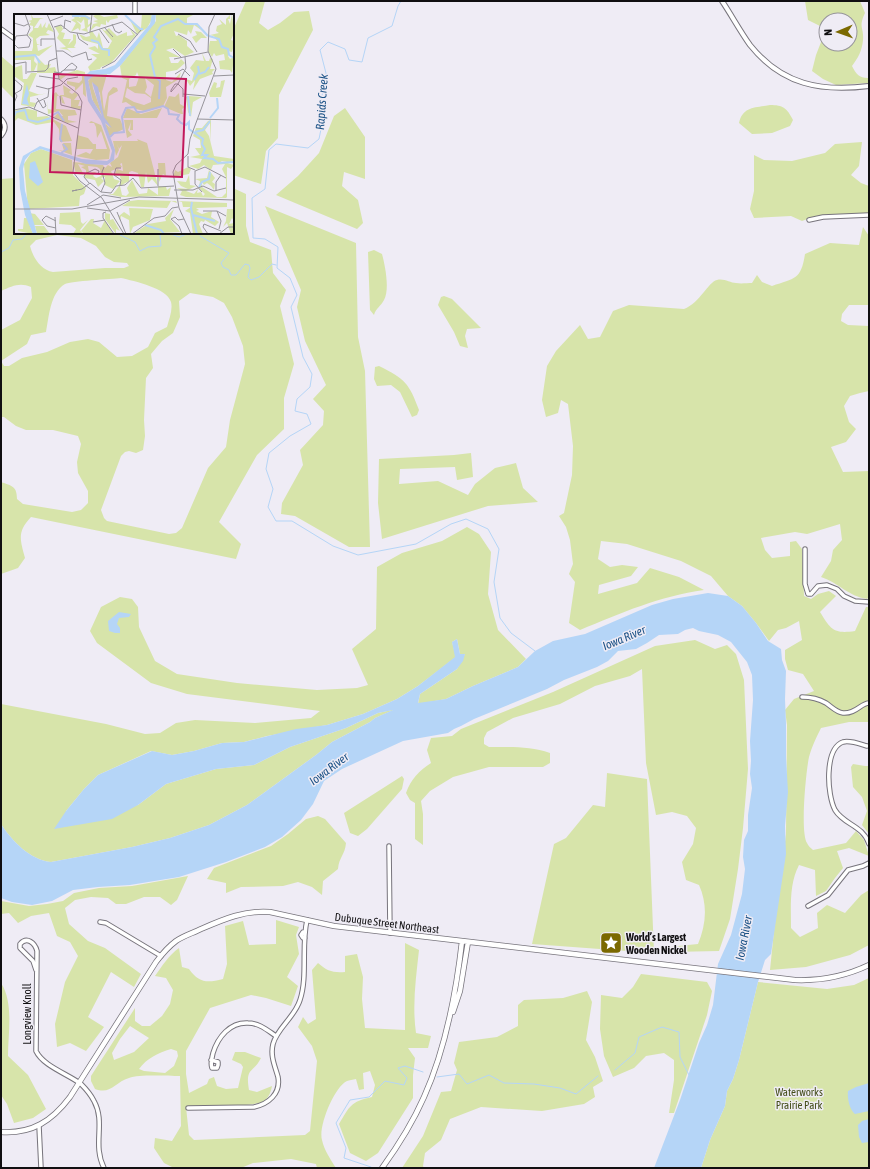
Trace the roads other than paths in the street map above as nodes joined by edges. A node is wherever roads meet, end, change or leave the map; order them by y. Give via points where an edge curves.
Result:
1 (135, 1) edge
2 (722, 1) edge
3 (135, 14) edge
4 (1, 29) edge
5 (14, 38) edge
6 (869, 86) edge
7 (1, 119) edge
8 (1, 136) edge
9 (869, 215) edge
10 (809, 220) dead end
11 (805, 549) dead end
12 (869, 602) edge
13 (802, 697) dead end
14 (869, 703) edge
15 (867, 746) dead end
16 (869, 844) edge
17 (389, 846) dead end
18 (869, 863) edge
19 (808, 906) dead end
20 (307, 920) junction
21 (100, 922) dead end
22 (390, 932) junction
23 (465, 942) junction
24 (161, 956) junction
25 (869, 965) edge
26 (36, 970) junction
27 (276, 1036) junction
28 (211, 1060) dead end
29 (79, 1083) junction
30 (188, 1108) dead end
31 (39, 1126) junction
32 (1, 1132) edge
33 (41, 1168) edge
34 (104, 1168) edge
35 (382, 1168) edge

1 - 3 street
2 - 6 street via 756,51 784,74 819,87
4 - 5 street
7 - 8 street via 5,128
9 - 10 street
11 - 12 street via 805,584 808,594 818,586 827,585 837,588 844,596 855,602
13 - 14 street via 820,701 843,713 853,712
15 - 16 street via 846,741 839,744 834,750 829,776 835,809 844,819 863,832
17 - 22 street
18 - 19 street via 848,870 828,895
20 - 22 main road, Dubuque Street Northeast
20 - 24 main road, Dubuque Street Northeast via 260,911 240,914 184,937
20 - 27 street via 300,1001
21 - 24 street via 106,923
22 - 23 main road, Dubuque Street Northeast
23 - 25 main road, Dubuque Street Northeast via 795,980 823,979
23 - 35 main road via 437,1064 424,1098
24 - 29 main road, Dubuque Street Northeast
26 - 26 street, Longview Knoll via 35,946 31,941 23,941 20,948 33,961
26 - 29 street, Longview Knoll via 36,1051 48,1063
27 - 28 street via 254,1023 237,1024 220,1038
27 - 30 street via 272,1053 278,1084 276,1092 267,1102 254,1107
29 - 31 main road, Dubuque Street Northeast via 59,1112
29 - 34 street via 94,1102 99,1115 98,1150
31 - 32 main road, Dubuque Street Northeast
31 - 33 street

